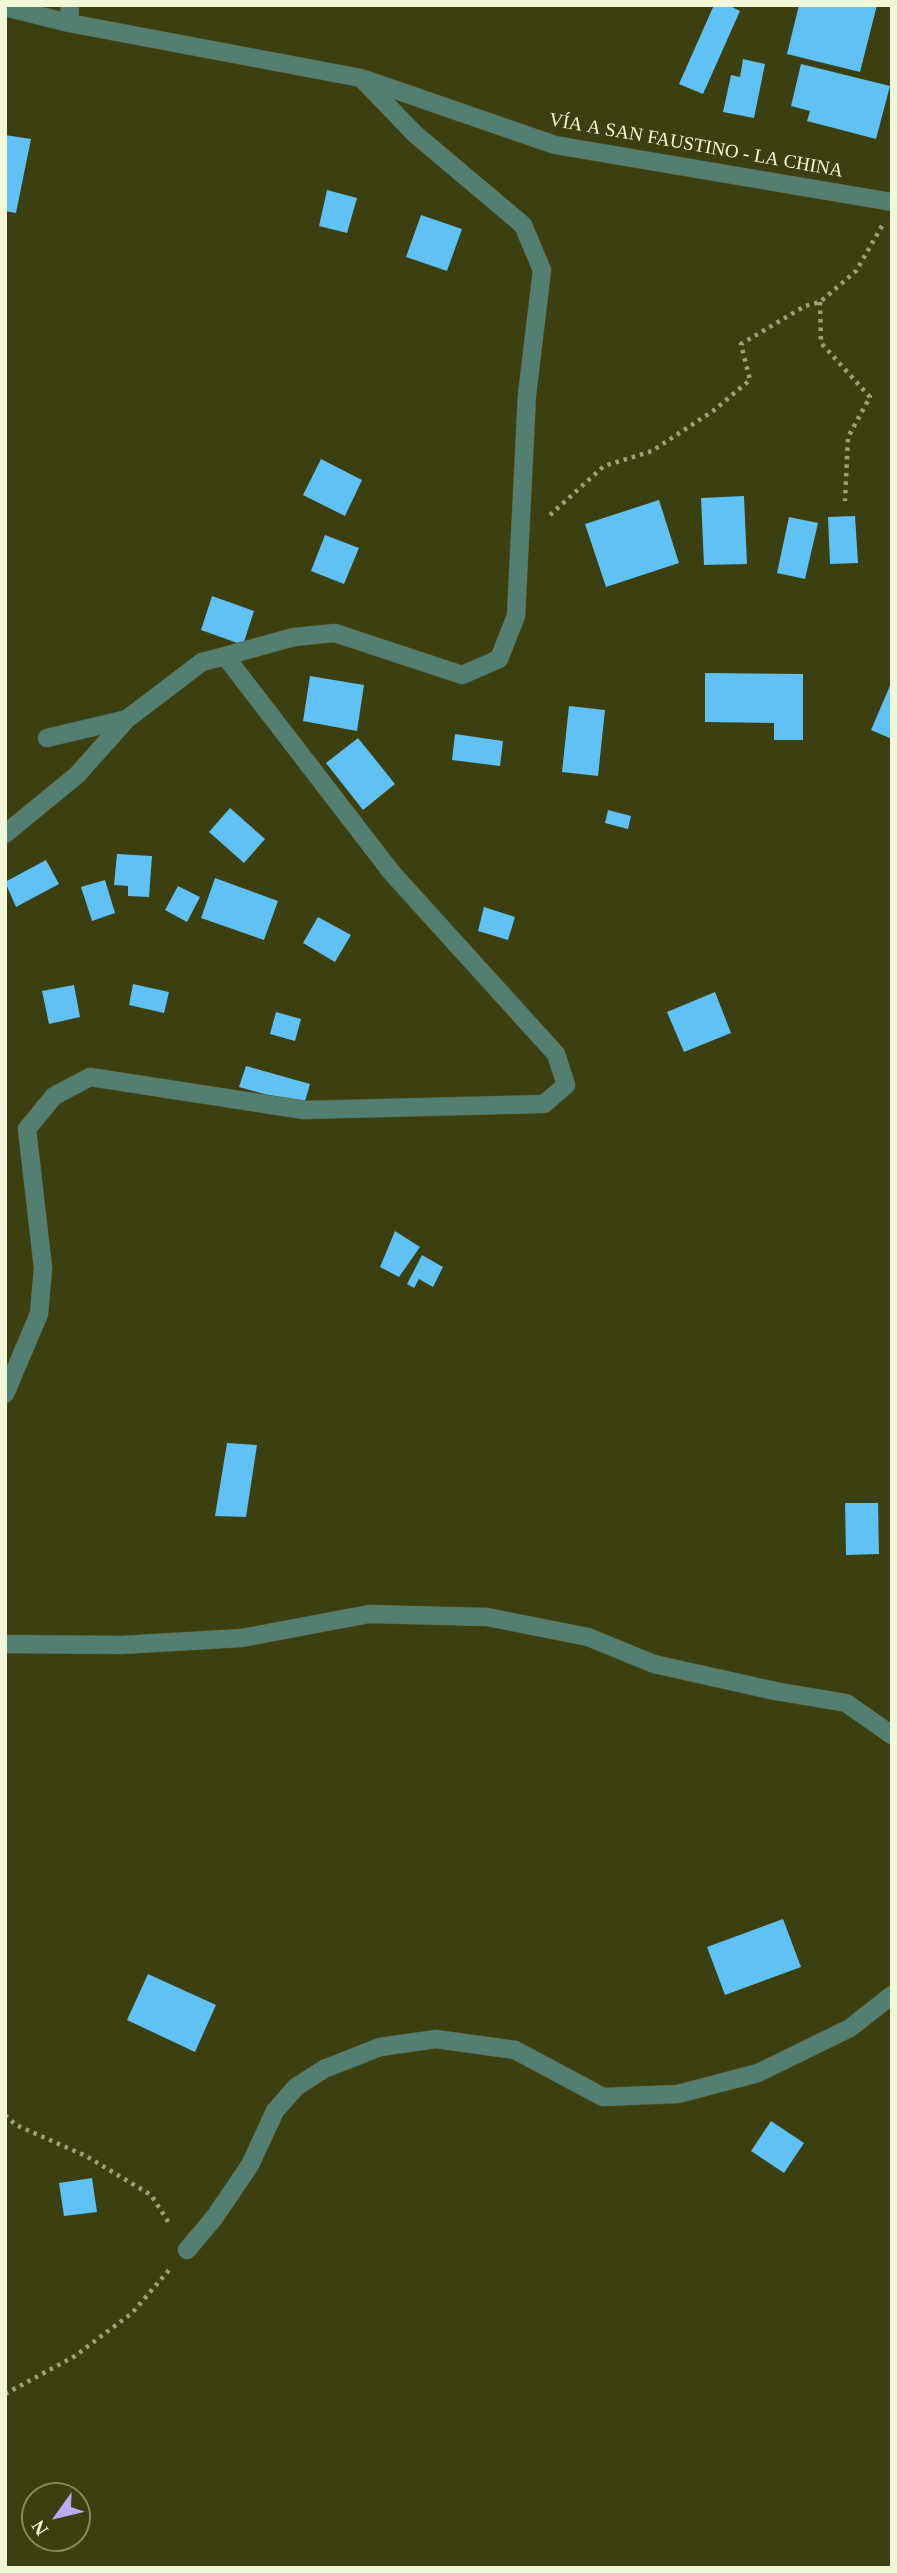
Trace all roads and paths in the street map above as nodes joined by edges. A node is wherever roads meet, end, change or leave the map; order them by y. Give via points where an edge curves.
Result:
1 (5, 7) edge
2 (70, 14) edge
3 (361, 78) junction
4 (892, 202) edge
5 (886, 220) dead end
6 (820, 302) junction
7 (845, 501) dead end
8 (519, 545) junction
9 (225, 656) junction
10 (127, 719) junction
11 (47, 738) dead end
12 (5, 834) edge
13 (5, 1394) edge
14 (5, 1644) edge
15 (892, 1735) edge
16 (892, 1995) edge
17 (5, 2115) edge
18 (187, 2250) junction
19 (5, 2394) edge

1 - 2 street, VÍA A SAN FAUSTINO - LA CHINA
2 - 3 street, VÍA A SAN FAUSTINO - LA CHINA
3 - 4 street, VÍA A SAN FAUSTINO - LA CHINA via 555,145
3 - 8 street via 415,134 523,225 541,270 527,395
5 - 6 path via 856,271
6 - 7 path via 821,343 870,397 848,437
6 - 8 path via 805,306 741,344 750,380 713,411 652,451 604,466
8 - 9 street via 516,616 499,659 462,675 335,633 294,636
9 - 10 street via 202,662
9 - 13 street via 392,873 556,1054 566,1085 544,1104 304,1110 90,1077 54,1096 27,1129 43,1268 39,1314
10 - 11 street
10 - 12 street via 77,775
14 - 15 street via 121,1645 242,1638 369,1614 487,1617 588,1637 654,1664 846,1703
16 - 18 street via 850,2028 758,2073 678,2094 603,2097 515,2050 436,2039 380,2047 324,2069 296,2087 275,2111 250,2165
17 - 18 path via 150,2195
18 - 19 path via 132,2313 75,2356

